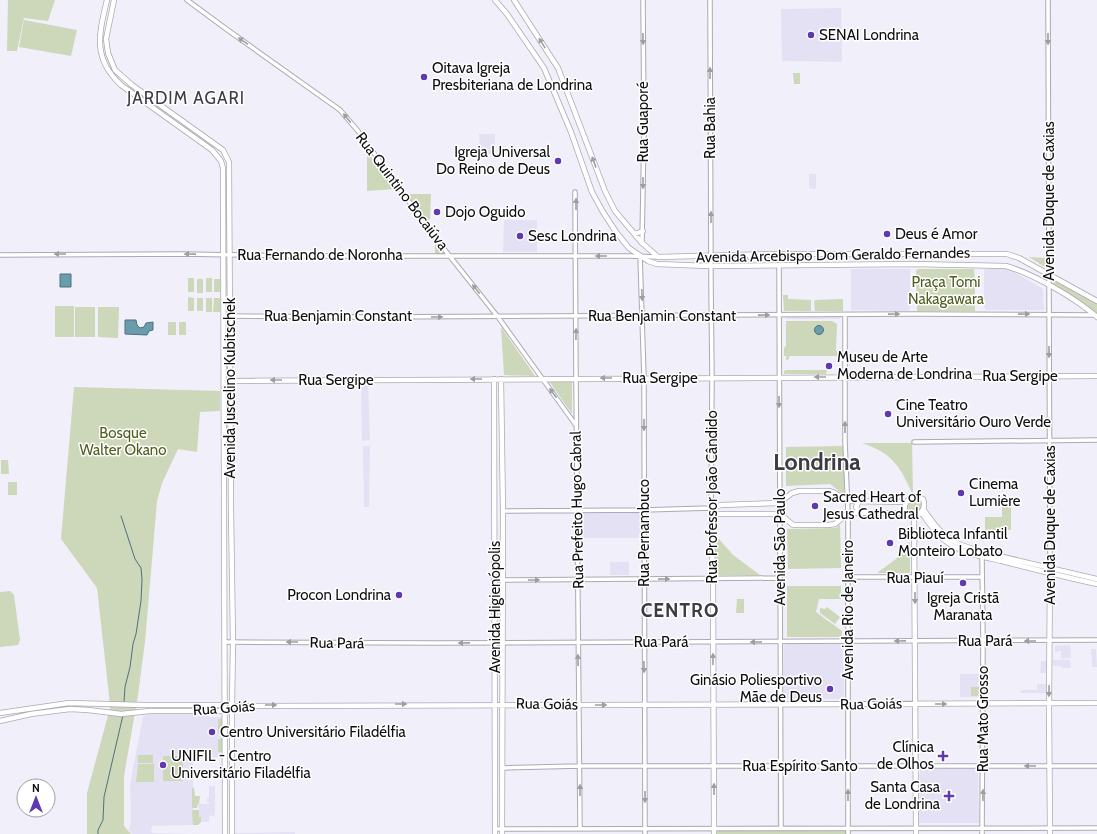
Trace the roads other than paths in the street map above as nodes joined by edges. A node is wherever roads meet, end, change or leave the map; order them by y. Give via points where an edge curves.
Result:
1 (107, 0) edge
2 (114, 0) edge
3 (187, 0) edge
4 (495, 0) edge
5 (514, 0) edge
6 (642, 0) edge
7 (710, 0) edge
8 (1048, 0) edge
9 (229, 183) junction
10 (223, 187) junction
11 (575, 192) dead end
12 (643, 231) junction
13 (635, 234) junction
14 (642, 243) junction
15 (769, 254) junction
16 (0, 255) edge
17 (226, 255) junction
18 (450, 256) junction
19 (576, 256) junction
20 (640, 256) junction
21 (711, 256) junction
22 (658, 257) junction
23 (779, 265) junction
24 (711, 266) junction
25 (718, 266) junction
26 (1049, 275) junction
27 (1049, 285) junction
28 (1097, 301) edge
29 (1049, 314) junction
30 (711, 315) junction
31 (779, 315) junction
32 (845, 315) junction
33 (230, 316) junction
34 (576, 316) junction
35 (642, 316) junction
36 (1096, 316) edge
37 (498, 317) junction
38 (1049, 376) junction
39 (1097, 376) edge
40 (846, 377) junction
41 (644, 378) junction
42 (712, 378) junction
43 (779, 378) junction
44 (494, 379) junction
45 (501, 379) junction
46 (542, 379) junction
47 (576, 379) junction
48 (231, 380) junction
49 (225, 384) junction
50 (494, 396) junction
51 (501, 396) junction
52 (576, 425) junction
53 (1097, 440) edge
54 (1050, 441) junction
55 (914, 442) dead end
56 (847, 501) junction
57 (859, 501) junction
58 (906, 502) junction
59 (771, 503) junction
60 (779, 503) junction
61 (722, 505) junction
62 (711, 508) junction
63 (578, 510) junction
64 (643, 510) junction
65 (503, 511) junction
66 (922, 511) junction
67 (769, 513) junction
68 (848, 513) junction
69 (860, 513) junction
70 (905, 513) junction
71 (711, 514) junction
72 (722, 514) junction
73 (780, 514) junction
74 (914, 517) junction
75 (225, 542) junction
76 (982, 556) junction
77 (1050, 571) junction
78 (848, 577) junction
79 (982, 577) junction
80 (780, 578) junction
81 (915, 578) junction
82 (1097, 578) edge
83 (713, 579) junction
84 (1089, 579) junction
85 (232, 580) junction
86 (495, 580) junction
87 (503, 580) junction
88 (578, 580) junction
89 (644, 580) junction
90 (1097, 584) edge
91 (1050, 640) junction
92 (1097, 640) edge
93 (914, 641) junction
94 (983, 641) junction
95 (225, 642) junction
96 (233, 642) junction
97 (494, 642) junction
98 (503, 642) junction
99 (578, 642) junction
100 (644, 642) junction
101 (713, 642) junction
102 (780, 642) junction
103 (848, 642) junction
104 (1097, 703) edge
105 (496, 704) junction
106 (502, 704) junction
107 (915, 704) junction
108 (983, 704) junction
109 (1049, 704) junction
110 (105, 705) junction
111 (225, 705) junction
112 (579, 705) junction
113 (645, 705) junction
114 (713, 705) junction
115 (780, 705) junction
116 (848, 705) junction
117 (144, 706) junction
118 (232, 706) junction
119 (150, 711) junction
120 (225, 711) junction
121 (0, 712) edge
122 (137, 713) junction
123 (0, 721) edge
124 (579, 766) junction
125 (645, 766) junction
126 (713, 766) junction
127 (780, 766) junction
128 (848, 766) junction
129 (916, 766) junction
130 (983, 766) junction
131 (1050, 766) junction
132 (1097, 766) edge
133 (503, 768) junction
134 (225, 814) junction
135 (781, 828) junction
136 (848, 828) junction
137 (916, 828) junction
138 (982, 828) junction
139 (1050, 828) junction
140 (1097, 828) edge
141 (580, 829) junction
142 (645, 829) junction
143 (496, 831) edge
144 (503, 831) edge
145 (714, 831) edge
146 (225, 832) edge
147 (231, 832) edge
148 (645, 834) edge
149 (848, 834) edge
150 (916, 834) edge
151 (982, 834) edge
152 (1050, 834) edge

1 - 10 main road, Avenida Juscelino Kubitschek via 99,36 101,54 107,68 121,85 217,155 223,165
2 - 9 main road, Avenida Juscelino Kubitschek via 106,40 113,66 132,85 223,150 229,160
18 -> 3 street, Rua Quintino Bocaiúva via 340,110
4 - 20 main road, Avenida Arcebispo Dom Geraldo Fernandes via 544,68 571,132 592,192 603,212 629,248
13 -> 5 main road via 615,211 605,191 558,68
6 -> 12 street, Rua Guaporé
21 -> 7 street, Rua Bahia
8 -> 26 street, Avenida Duque de Caxias
9 - 10 main road
9 - 17 main road, Avenida Juscelino Kubitschek
10 - 17 main road, Avenida Juscelino Kubitschek
19 -> 11 street, Rua Prefeito Hugo Cabral
12 - 13 main road
12 - 14 street, Rua Guaporé
13 - 14 main road
14 - 22 main road
15 - 21 main road, Avenida Arcebispo Dom Geraldo Fernandes
15 - 25 main road via 765,257 722,258
15 - 26 main road, Avenida Arcebispo Dom Geraldo Fernandes via 1007,254
17 -> 16 street, Rua Fernando de Noronha
17 - 18 street, Rua Fernando de Noronha
17 - 33 main road, Avenida Juscelino Kubitschek
17 - 49 main road, Avenida Juscelino Kubitschek
18 - 19 street, Rua Fernando de Noronha
37 -> 18 street, Rua Quintino Bocaiúva
20 -> 19 street, Rua Fernando de Noronha
19 - 34 street, Rua Prefeito Hugo Cabral
20 - 22 street, Avenida Arcebispo Dom Geraldo Fernandes
20 - 24 main road, Avenida Arcebispo Dom Geraldo Fernandes via 648,262 657,264
20 -> 35 street, Rua Pernambuco
21 - 22 main road, Avenida Arcebispo Dom Geraldo Fernandes
21 - 24 street, Rua Professor João Cândido
23 - 25 main road, Avenida Arcebispo Dom Geraldo Fernandes
23 - 27 main road, Avenida Arcebispo Dom Geraldo Fernandes via 1006,266
23 - 31 street, Avenida São Paulo
24 - 25 main road, Avenida Arcebispo Dom Geraldo Fernandes
24 - 30 street, Rua Professor João Cândido
26 - 27 street, Avenida Duque de Caxias
26 - 28 main road
27 - 29 street, Avenida Duque de Caxias
27 - 36 main road, Avenida Arcebispo Dom Geraldo Fernandes
32 -> 29 street, Rua Benjamin Constant
29 - 36 street, Rua Benjamin Constant
29 -> 38 street, Avenida Duque de Caxias
30 -> 31 street, Rua Benjamin Constant
30 - 35 street, Rua Benjamin Constant
30 - 42 street, Rua Professor João Cândido
31 - 32 street, Rua Benjamin Constant
31 - 43 street, Avenida São Paulo
32 - 40 street, Avenida Rio de Janeiro
33 -> 37 street, Rua Benjamin Constant
33 - 48 main road, Avenida Juscelino Kubitschek
34 - 35 street, Rua Benjamin Constant
34 - 37 street, Rua Benjamin Constant
47 -> 34 street, Rua Prefeito Hugo Cabral
35 - 41 street, Rua Pernambuco
37 - 46 street, Rua Quintino Bocaiúva
38 - 39 main road, Rua Sergipe
38 - 40 main road, Rua Sergipe
38 - 54 street, Avenida Duque de Caxias
40 -> 43 main road, Rua Sergipe
56 -> 40 street, Avenida Rio de Janeiro
41 - 42 main road, Rua Sergipe
41 -> 47 main road, Rua Sergipe
41 -> 64 street, Rua Pernambuco
42 - 43 main road, Rua Sergipe
42 - 62 street, Rua Professor João Cândido
43 -> 60 street, Avenida São Paulo
44 - 45 main road, Rua Sergipe
44 -> 48 main road, Rua Sergipe
44 - 50 main road, Avenida Higienópolis
45 - 46 main road, Rua Sergipe
45 - 51 main road, Avenida Higienópolis
46 - 47 main road, Rua Sergipe
52 -> 46 street, Rua Quintino Bocaiúva
47 - 52 street, Rua Prefeito Hugo Cabral
48 - 49 street
48 - 85 main road, Avenida Juscelino Kubitschek
49 - 75 main road, Avenida Juscelino Kubitschek
50 - 51 main road
50 - 86 main road, Avenida Higienópolis
51 - 65 main road, Avenida Higienópolis
52 - 63 street, Rua Prefeito Hugo Cabral
53 - 54 street
54 - 55 street
54 - 77 street, Avenida Duque de Caxias
56 - 57 main road
56 - 60 main road via 830,491 799,491
56 - 68 street, Avenida Rio de Janeiro
57 - 58 main road
57 - 69 main road via 856,507
58 - 66 main road via 914,496 919,497 924,502
58 - 70 main road
59 - 60 main road
59 - 61 main road
59 - 67 main road via 773,508
60 - 73 street, Avenida São Paulo
61 - 62 main road
61 - 72 main road
62 - 64 street
62 - 71 street, Rua Professor João Cândido
63 - 64 street
63 - 65 street
63 - 88 street, Rua Prefeito Hugo Cabral
64 - 89 street, Rua Pernambuco
65 - 87 main road, Avenida Higienópolis
66 - 74 main road
66 - 76 main road via 933,530 945,541 963,551
66 - 77 main road via 945,536 961,545
67 - 72 main road
67 - 73 main road
68 - 69 main road
68 - 73 main road via 835,524 829,525 794,524
68 - 78 street, Avenida Rio de Janeiro
69 - 70 main road
70 - 74 main road via 909,517
71 - 72 main road
71 - 83 main road, Rua Professor João Cândido
73 - 80 street, Avenida São Paulo
74 - 81 main road
75 - 85 main road via 228,573
75 - 95 main road, Avenida Juscelino Kubitschek
76 - 77 main road
76 - 79 street, Rua Mato Grosso
77 - 84 main road
77 - 91 main road, Avenida Duque de Caxias
78 - 81 street, Rua Piauí
78 - 103 street, Avenida Rio de Janeiro
79 - 81 street, Rua Piauí
79 - 94 street, Rua Mato Grosso
80 - 83 street
80 - 102 street, Avenida São Paulo
81 -> 93 main road
82 - 84 main road
89 -> 83 street
83 - 101 main road, Rua Professor João Cândido
84 - 90 main road
85 - 96 main road, Avenida Juscelino Kubitschek
86 - 87 street
86 - 97 main road, Avenida Higienópolis
87 -> 88 street
87 - 98 main road, Avenida Higienópolis
88 - 89 street
88 - 99 street, Rua Prefeito Hugo Cabral
89 - 100 street, Rua Pernambuco
91 - 92 street, Rua Pará
91 -> 94 street, Rua Pará
91 -> 109 main road, Avenida Duque de Caxias
93 - 94 street, Rua Pará
93 -> 103 street, Rua Pará
93 - 107 main road
94 - 108 street, Rua Mato Grosso
95 - 96 street, Rua Pará
95 - 111 main road, Avenida Juscelino Kubitschek
97 -> 96 street, Rua Pará
96 - 118 main road, Avenida Juscelino Kubitschek
97 - 98 street, Rua Pará
97 - 105 main road, Avenida Higienópolis
98 - 99 street, Rua Pará
98 - 106 main road, Avenida Higienópolis
99 - 100 street, Rua Pará
112 -> 99 street, Rua Prefeito Hugo Cabral
100 - 101 street, Rua Pará
100 -> 113 street, Rua Pernambuco
102 -> 101 street, Rua Pará
114 -> 101 main road, Rua Professor João Cândido
102 - 103 street, Rua Pará
102 - 115 street, Avenida São Paulo
103 - 116 street, Avenida Rio de Janeiro
104 - 109 main road, Rua Goiás
105 - 106 main road, Rua Goiás
118 -> 105 main road, Rua Goiás
105 - 143 main road, Avenida Higienópolis
106 - 112 main road, Rua Goiás
106 - 133 main road, Avenida Higienópolis
107 -> 108 main road, Rua Goiás
107 - 116 main road, Rua Goiás
107 - 129 main road
108 - 109 main road, Rua Goiás
108 - 130 street, Rua Mato Grosso
109 - 131 main road, Avenida Duque de Caxias
110 - 117 main road, Rua Goiás
110 - 121 main road, Rua Goiás via 69,703
110 - 122 main road via 133,708
111 - 117 main road, Rua Goiás
111 - 120 main road, Avenida Juscelino Kubitschek
112 -> 113 main road, Rua Goiás
112 - 124 street, Rua Prefeito Hugo Cabral
113 - 114 main road, Rua Goiás
113 - 125 street, Rua Pernambuco
114 - 115 main road, Rua Goiás
114 - 126 main road, Rua Professor João Cândido
115 - 116 main road, Rua Goiás
115 - 127 street, Avenida São Paulo
116 - 128 street, Avenida Rio de Janeiro
117 - 119 main road
118 - 120 main road, Rua Goiás
118 - 147 main road, Avenida Juscelino Kubitschek
119 - 120 main road, Rua Goiás
119 - 122 main road, Rua Goiás
120 - 134 main road, Avenida Juscelino Kubitschek
122 - 123 main road, Rua Goiás via 70,709
124 - 125 street, Rua Espírito Santo
124 - 133 street, Rua Espírito Santo
141 -> 124 street, Rua Prefeito Hugo Cabral
125 - 126 street, Rua Espírito Santo
125 -> 142 street, Rua Pernambuco
126 - 127 street, Rua Espírito Santo
145 -> 126 main road, Rua Professor João Cândido
127 - 128 street, Rua Espírito Santo
127 - 135 street, Avenida São Paulo
128 - 129 street, Rua Espírito Santo
136 -> 128 street, Avenida Rio de Janeiro
129 - 130 street, Rua Espírito Santo
129 - 137 main road
131 -> 130 street, Rua Espírito Santo
138 -> 130 street, Rua Mato Grosso
131 - 132 street, Rua Espírito Santo
131 - 139 main road, Avenida Duque de Caxias
133 - 144 main road, Avenida Higienópolis
134 - 146 main road, Avenida Juscelino Kubitschek
134 - 147 main road
135 - 136 street
135 - 145 street
136 - 137 street
136 - 149 street, Avenida Rio de Janeiro
137 - 138 street
137 - 150 main road
138 - 139 street
138 - 151 street, Rua Mato Grosso
139 - 140 street
139 - 152 main road, Avenida Duque de Caxias
141 - 142 street
141 - 144 street
142 - 145 street
142 - 148 street, Rua Pernambuco
143 - 144 street
146 - 147 main road

